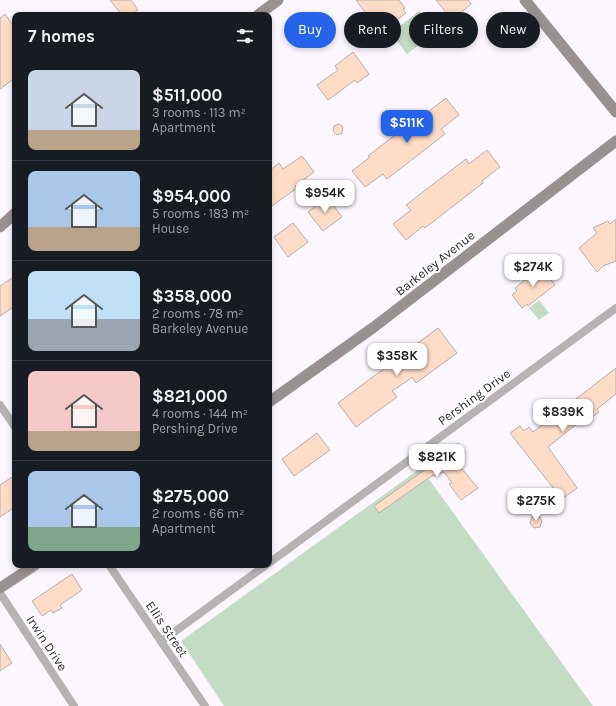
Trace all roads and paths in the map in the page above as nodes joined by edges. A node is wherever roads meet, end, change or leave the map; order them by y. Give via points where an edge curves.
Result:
1 (278, 0) edge
2 (526, 0) edge
3 (262, 12) edge
4 (616, 112) edge
5 (616, 141) edge
6 (12, 216) edge
7 (0, 227) edge
8 (616, 308) edge
9 (272, 400) edge
10 (0, 405) edge
11 (12, 423) edge
12 (272, 561) edge
13 (30, 568) edge
14 (111, 568) edge
15 (262, 568) edge
16 (0, 588) edge
17 (0, 593) edge
18 (162, 641) junction
19 (74, 706) edge
20 (205, 706) edge

1 - 3 main road
2 - 4 main road
5 - 9 main road, Barkeley Avenue via 374,327
6 - 7 main road
8 - 12 street, Pershing Drive
10 - 11 street
13 - 16 main road
14 - 18 street, Ellis Street
15 - 18 street
17 - 19 street, Irwin Drive
18 - 20 street, Ellis Street

